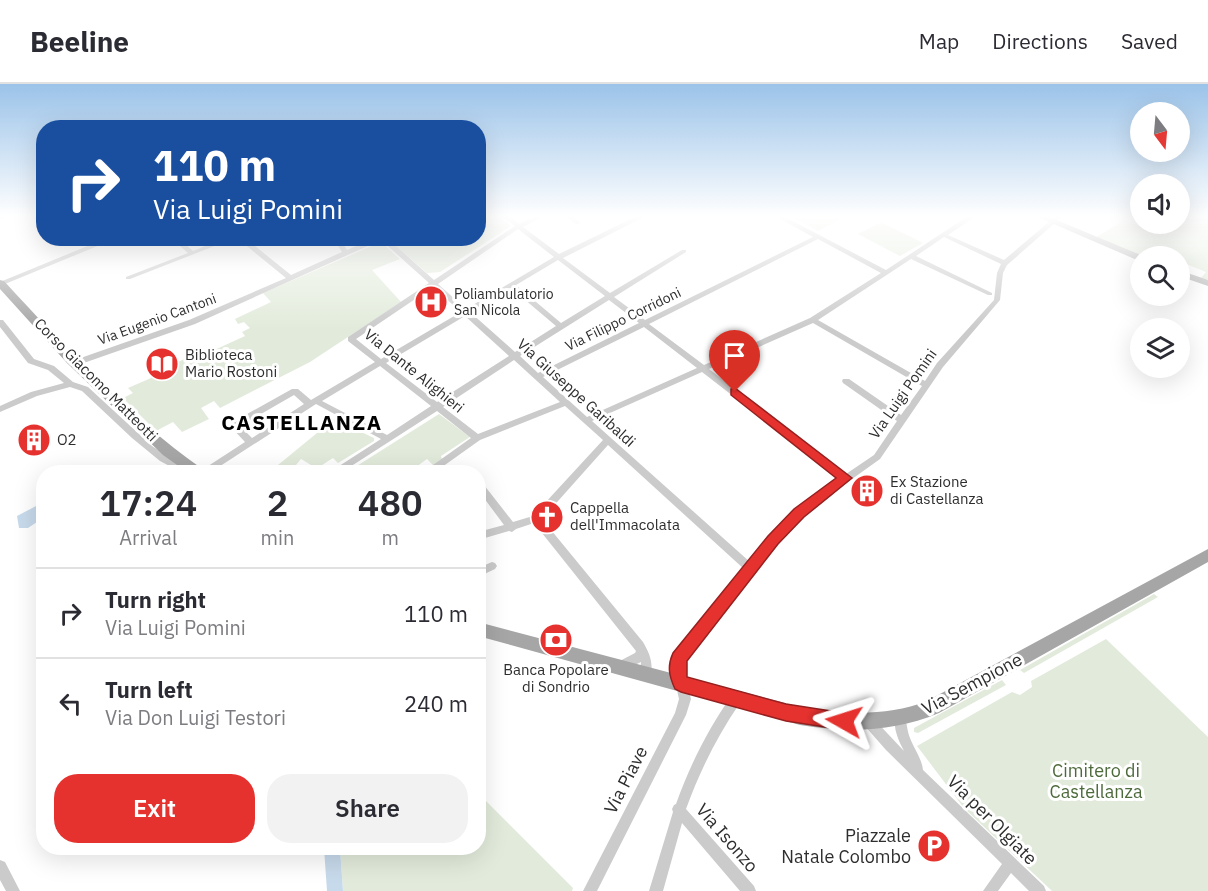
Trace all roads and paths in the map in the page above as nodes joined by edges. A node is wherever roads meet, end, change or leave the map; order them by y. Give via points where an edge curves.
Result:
1 (74, 254) edge
2 (190, 254) edge
3 (260, 254) edge
4 (342, 254) edge
5 (398, 254) edge
6 (477, 254) edge
7 (555, 254) edge
8 (566, 254) edge
9 (678, 254) edge
10 (784, 254) edge
11 (850, 254) edge
12 (917, 254) edge
13 (985, 254) edge
14 (1016, 254) edge
15 (559, 257) junction
16 (912, 257) junction
17 (1005, 263) junction
18 (887, 273) junction
19 (289, 277) junction
20 (1190, 277) edge
21 (128, 278) dead end
22 (0, 283) edge
23 (1208, 283) edge
24 (431, 284) junction
25 (512, 285) junction
26 (990, 294) dead end
27 (610, 297) junction
28 (464, 314) junction
29 (813, 320) junction
30 (0, 322) edge
31 (646, 323) junction
32 (561, 326) junction
33 (514, 357) junction
34 (75, 363) junction
35 (380, 363) junction
36 (705, 369) junction
37 (536, 377) junction
38 (846, 381) dead end
39 (69, 384) junction
40 (926, 385) junction
41 (313, 403) junction
42 (565, 403) junction
43 (436, 407) junction
44 (0, 409) edge
45 (902, 420) junction
46 (585, 421) junction
47 (477, 438) junction
48 (388, 439) junction
49 (251, 441) junction
50 (607, 441) junction
51 (149, 445) junction
52 (168, 452) junction
53 (174, 465) edge
54 (186, 465) edge
55 (215, 465) edge
56 (347, 465) edge
57 (439, 465) edge
58 (845, 478) junction
59 (486, 494) edge
60 (536, 519) junction
61 (512, 528) junction
62 (486, 534) edge
63 (1208, 555) edge
64 (492, 566) dead end
65 (750, 568) junction
66 (486, 569) edge
67 (486, 632) edge
68 (642, 651) junction
69 (620, 668) junction
70 (646, 674) junction
71 (681, 684) junction
72 (736, 699) junction
73 (900, 718) junction
74 (868, 721) junction
75 (921, 773) junction
76 (678, 809) junction
77 (1010, 863) junction
78 (0, 867) edge
79 (10, 889) edge
80 (590, 891) edge
81 (656, 891) edge
82 (749, 891) edge
83 (990, 891) edge
84 (1039, 891) edge

1 - 22 street
2 - 21 street
3 - 19 street
4 - 19 street, Via Eugenio Cantoni
5 - 24 street, Via Giuseppe Garibaldi
6 - 24 street
7 - 15 street
8 - 15 street
9 - 27 street
10 - 31 street, Via Filippo Corridoni
11 - 18 street
12 - 16 street
13 - 17 street
14 - 17 street
15 - 25 street
15 - 27 street
16 - 18 street
16 - 26 street
17 - 40 street, Via Luigi Pomini via 997,300
18 - 29 street
19 - 34 street, Via Eugenio Cantoni via 192,322
20 - 23 street
22 - 34 main road, Corso Giacomo Matteotti
24 - 28 street, Via Giuseppe Garibaldi
24 - 35 street, Via Dante Alighieri via 351,339
25 - 28 street
25 - 32 street
27 - 31 street
27 - 32 street
28 - 33 street, Via Giuseppe Garibaldi
28 - 35 street
29 - 36 street
29 - 40 street
30 - 39 street via 31,361 51,368
31 - 36 street
31 - 37 street, Via Filippo Corridoni
32 - 33 street
33 - 37 street, Via Giuseppe Garibaldi
33 - 43 street
34 - 52 main road, Corso Giacomo Matteotti
35 - 41 street
35 - 43 street, Via Dante Alighieri
36 - 46 street
36 - 58 street
37 - 42 street, Via Giuseppe Garibaldi
38 - 45 street
39 - 44 street
39 - 51 street via 85,389
40 - 45 street, Via Luigi Pomini
41 - 48 street
41 - 49 street
41 - 49 street via 295,391 234,425
42 - 46 street, Via Giuseppe Garibaldi
42 - 47 street
43 - 47 street, Via Dante Alighieri
43 - 48 street
45 - 58 street, Via Luigi Pomini via 877,457
46 - 50 street, Via Giuseppe Garibaldi
47 - 57 street
48 - 56 street
49 - 55 street
50 - 60 street
50 - 65 street, Via Giuseppe Garibaldi
51 - 52 street
51 - 53 street
52 - 54 main road, Corso Giacomo Matteotti
58 - 65 street, Via Luigi Pomini via 792,520
59 - 61 street
60 - 61 street
60 - 68 street
61 - 62 street
63 - 73 main road, Via Sempione via 933,707
64 - 66 street
65 - 71 street, Via Luigi Pomini via 679,658 676,671
67 - 69 main road
68 - 69 street
68 - 70 street
69 - 70 main road
70 - 71 main road
71 - 72 main road, Via Sempione
71 - 80 street, Via Piave via 685,699 680,715
72 - 74 main road, Via Sempione via 811,718
72 - 76 street, Via Isonzo via 723,716
73 - 74 main road, Via Sempione
73 - 75 street, Via per Olgiate via 903,737
74 - 75 street, Via per Olgiate
75 - 77 street, Via per Olgiate
76 - 81 street, Via Isonzo
76 - 82 street, Via Isonzo
77 - 83 street
77 - 84 street, Via per Olgiate
78 - 79 street

